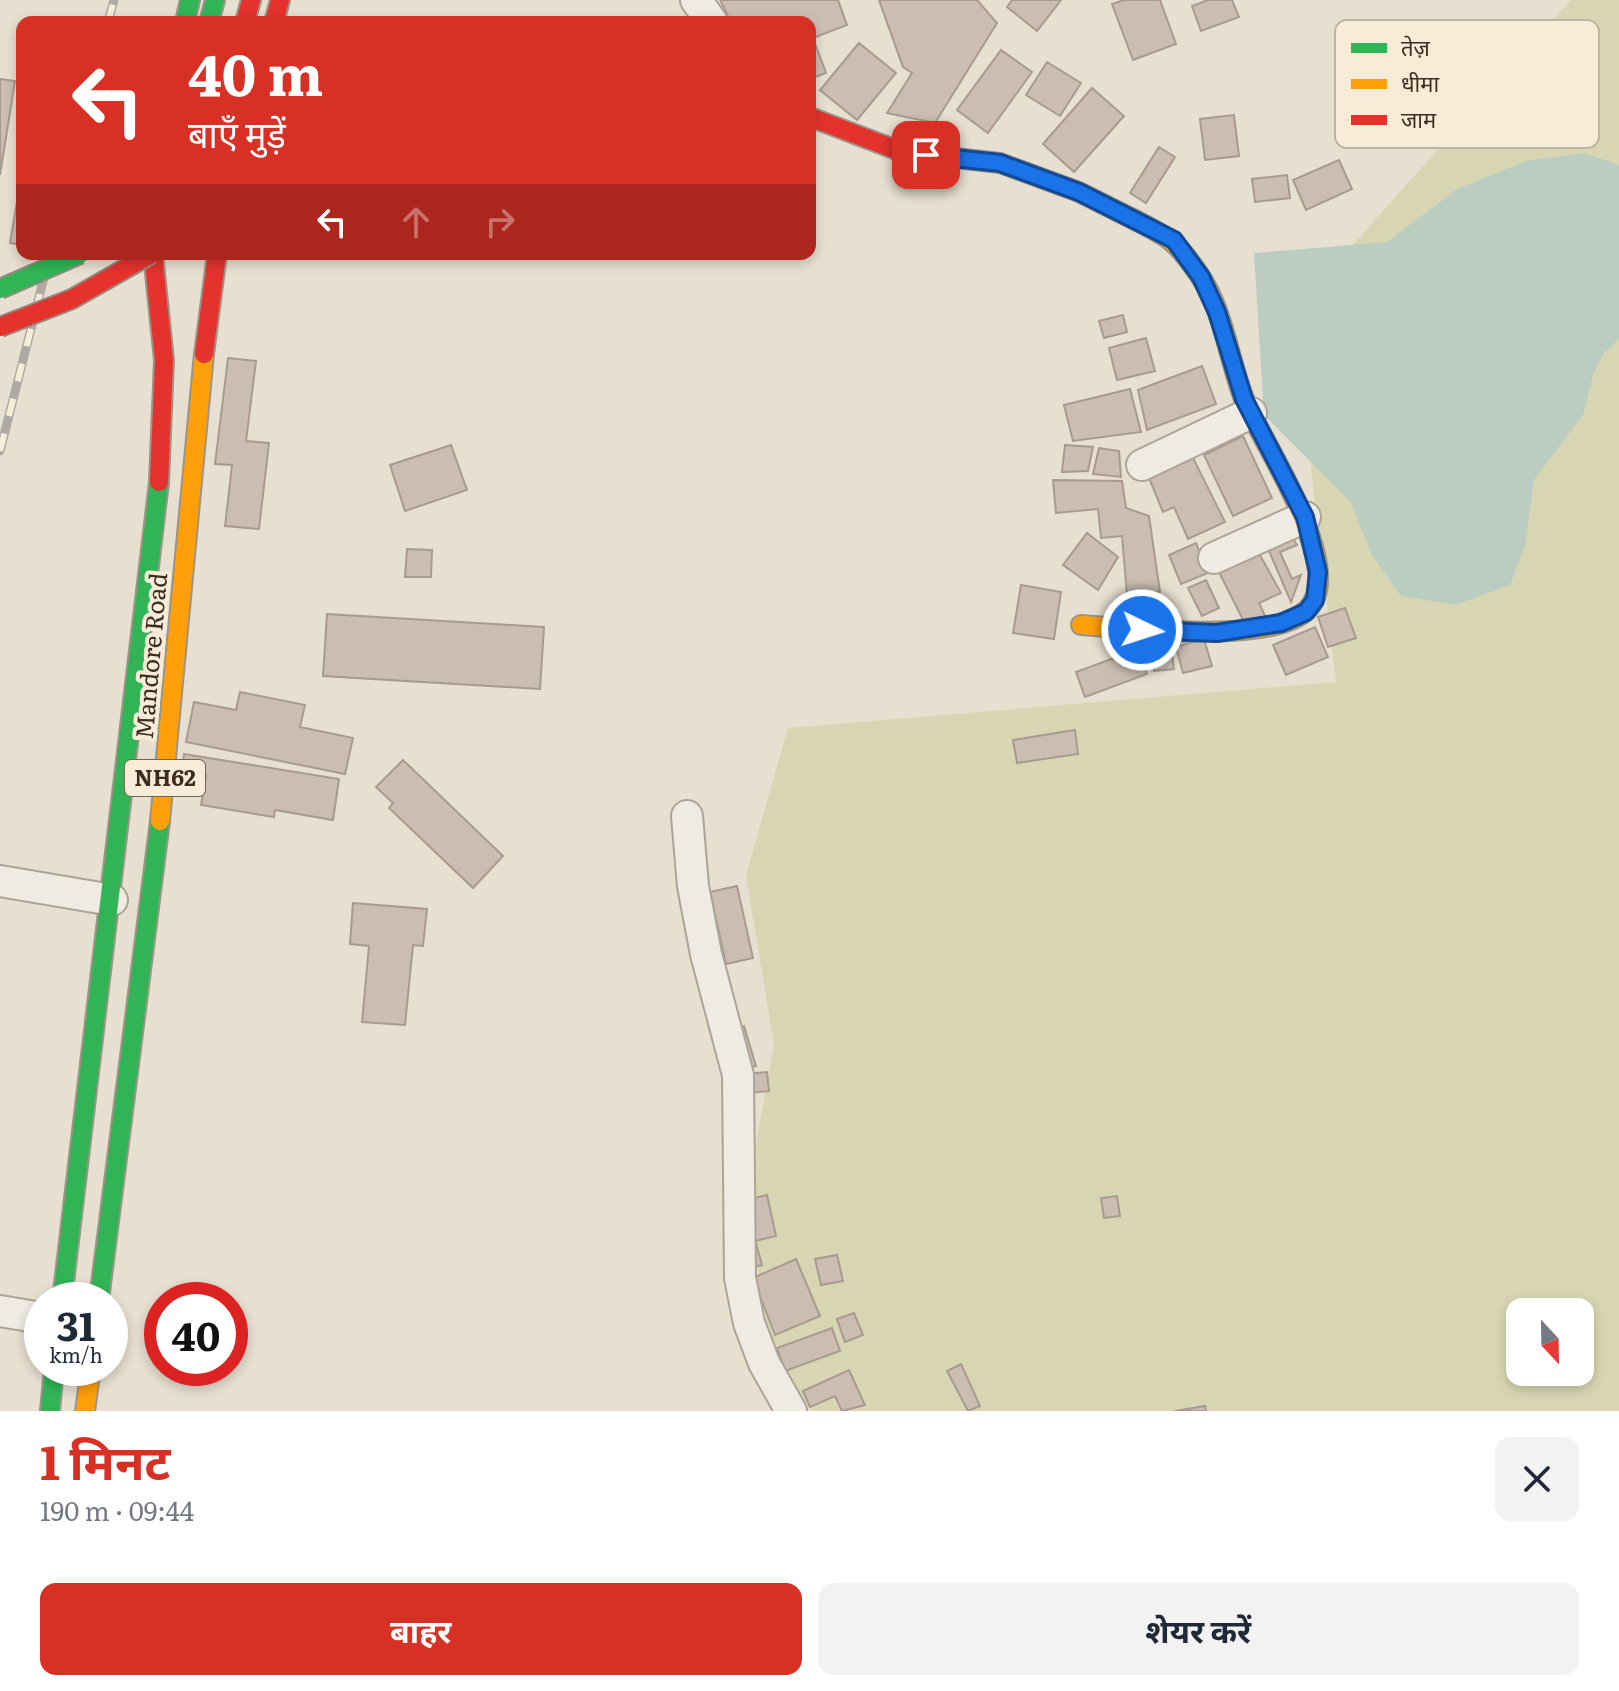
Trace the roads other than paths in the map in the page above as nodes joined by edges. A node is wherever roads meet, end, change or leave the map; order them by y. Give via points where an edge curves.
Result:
1 (816, 119) edge
2 (66, 260) edge
3 (141, 260) edge
4 (153, 260) edge
5 (216, 260) edge
6 (0, 289) edge
7 (0, 327) edge
8 (1251, 413) junction
9 (1142, 465) dead end
10 (1305, 517) junction
11 (1214, 558) dead end
12 (1081, 625) dead end
13 (687, 816) dead end
14 (0, 881) edge
15 (112, 900) junction
16 (64, 1282) edge
17 (101, 1282) edge
18 (0, 1311) edge
19 (24, 1315) edge
20 (52, 1386) edge
21 (88, 1386) edge
22 (50, 1411) edge
23 (85, 1411) edge
24 (791, 1411) edge

1 - 8 main road via 902,152 1000,163 1079,192 1174,240 1201,277 1217,312
2 - 6 main road, bridge
3 - 7 main road, bridge via 72,299
4 - 15 main road, Mandore Road / NH62 via 162,339 161,458
5 - 17 main road, Mandore Road / NH62 via 157,858
8 - 9 street
8 - 10 main road
10 - 11 street
10 - 12 main road via 1318,572 1315,600 1306,612 1281,623 1217,633
13 - 24 street via 703,941 738,1075 740,1278 764,1363
14 - 15 street
15 - 16 main road, Mandore Road / NH62
18 - 19 street
20 - 22 main road
21 - 23 main road

